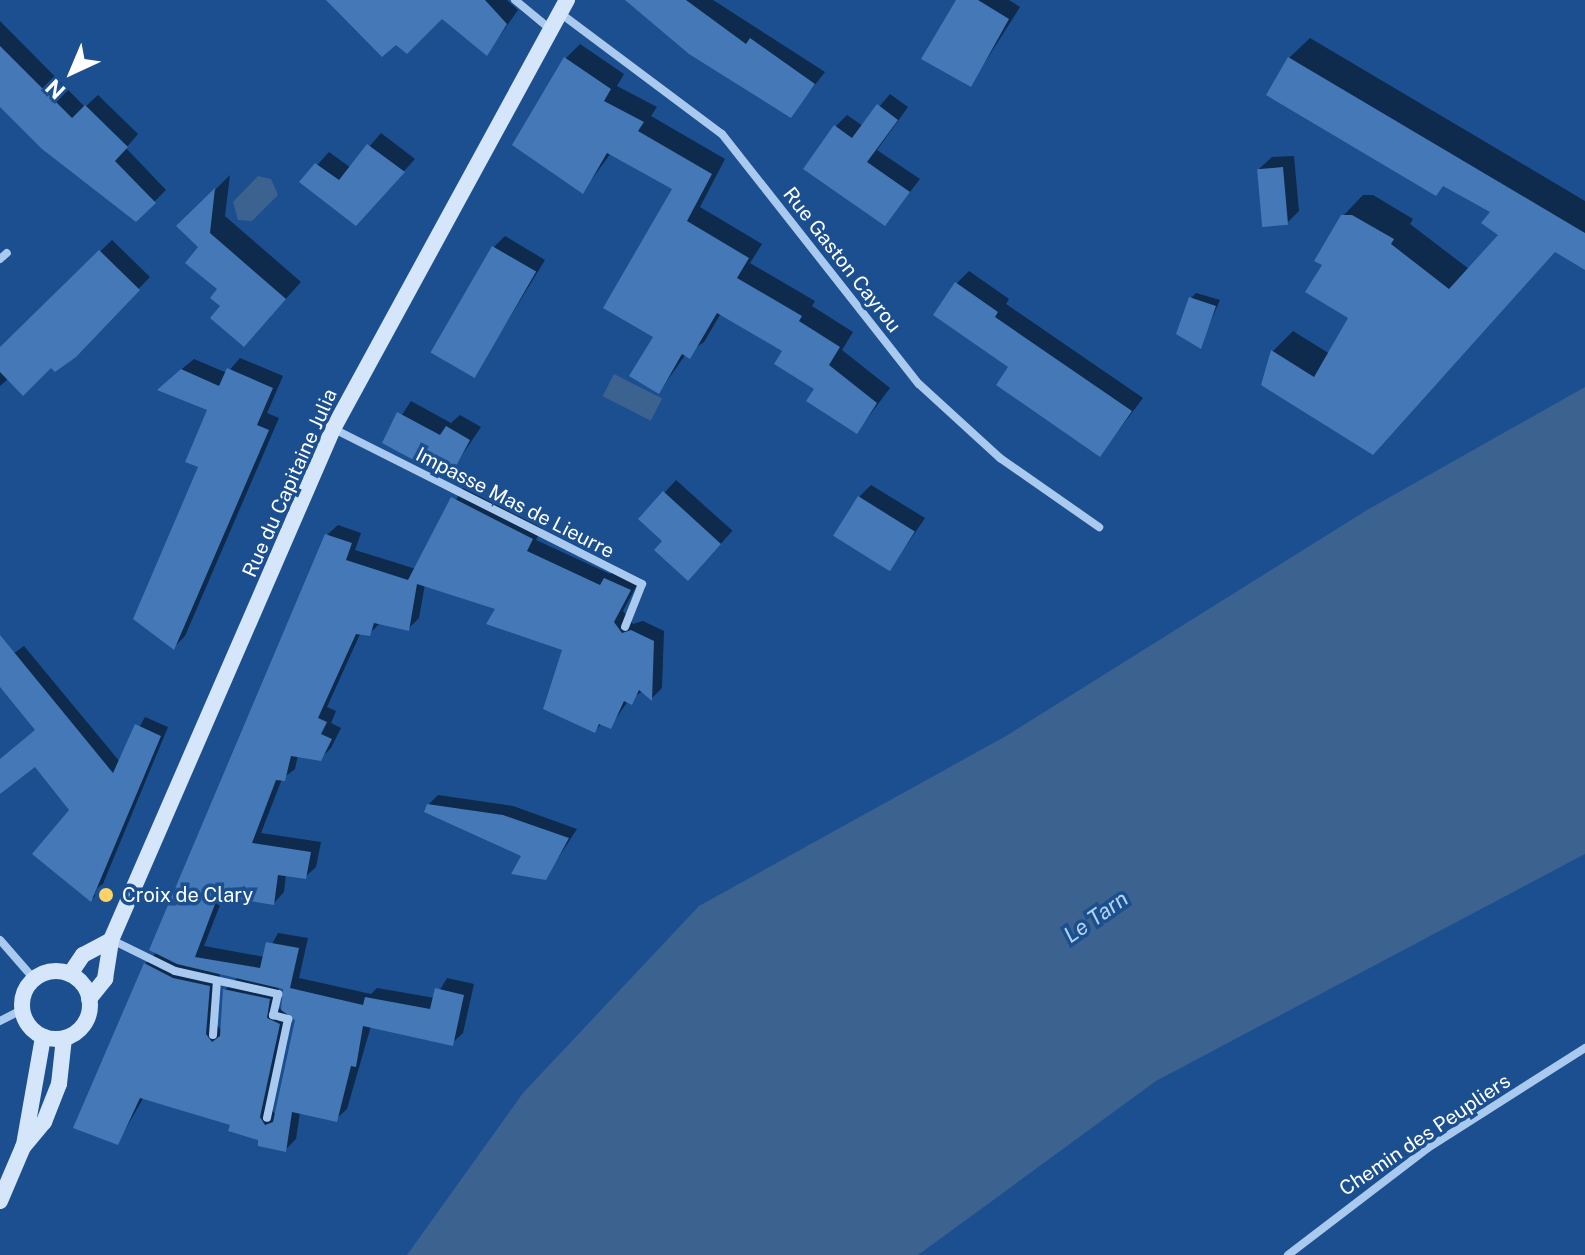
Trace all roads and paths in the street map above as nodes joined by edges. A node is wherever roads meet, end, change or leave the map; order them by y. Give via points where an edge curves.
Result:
1 (515, 0) edge
2 (564, 6) edge
3 (550, 29) junction
4 (333, 429) junction
5 (1099, 527) dead end
6 (625, 627) dead end
7 (0, 940) edge
8 (111, 940) junction
9 (70, 974) junction
10 (34, 979) junction
11 (217, 981) junction
12 (89, 999) junction
13 (22, 1010) junction
14 (0, 1021) edge
15 (213, 1035) dead end
16 (43, 1037) junction
17 (64, 1038) junction
18 (1585, 1048) edge
19 (267, 1118) dead end
20 (23, 1147) junction
21 (0, 1201) edge
22 (1288, 1255) edge

1 - 3 street
2 - 3 street, Rue du Capitaine Julia
2 - 5 street, Rue Gaston Cayrou via 722,134 919,384 1000,458
3 - 4 street, Rue du Capitaine Julia
4 - 6 street, Impasse Mas de Lieurre via 642,584
4 - 8 street, Rue du Capitaine Julia
7 - 10 street
8 - 9 street via 83,955
8 - 11 street via 175,971
8 - 12 street, Rue du Capitaine Julia via 105,979
9 - 10 street via 52,971
9 - 12 street
10 - 13 street via 24,993
11 - 15 street
11 - 19 street via 278,994 273,1015 288,1019
12 - 17 street, Rue du Capitaine Julia via 82,1028
13 - 14 street
13 - 16 street via 26,1022
16 - 17 street
16 - 20 street
17 - 20 street via 59,1084 44,1122
18 - 22 street, Chemin des Peupliers via 1428,1148
20 - 21 street

